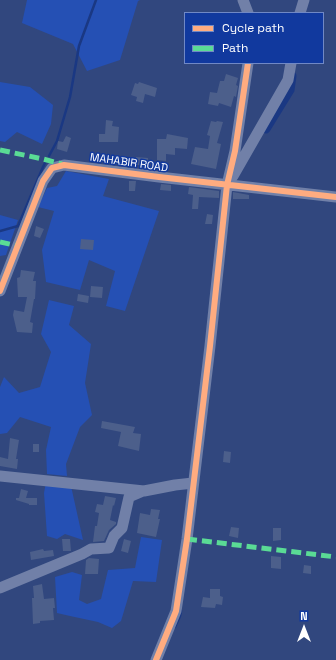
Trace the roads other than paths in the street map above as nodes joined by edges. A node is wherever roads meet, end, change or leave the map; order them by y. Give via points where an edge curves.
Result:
1 (243, 0) edge
2 (304, 0) edge
3 (248, 12) edge
4 (300, 12) edge
5 (248, 64) edge
6 (291, 64) edge
7 (227, 185) junction
8 (336, 198) edge
9 (0, 291) edge
10 (0, 476) edge
11 (194, 484) junction
12 (144, 491) junction
13 (0, 588) edge
14 (156, 660) edge

1 - 3 street
2 - 4 street
5 - 7 street
6 - 7 street via 288,80
7 - 8 street, MAHABIR ROAD
7 - 9 street, MAHABIR ROAD via 64,164 52,168 43,181
7 - 11 street
10 - 12 street
11 - 12 street
11 - 14 street via 176,611
12 - 13 street via 129,497 122,528 114,536 110,548 91,549

